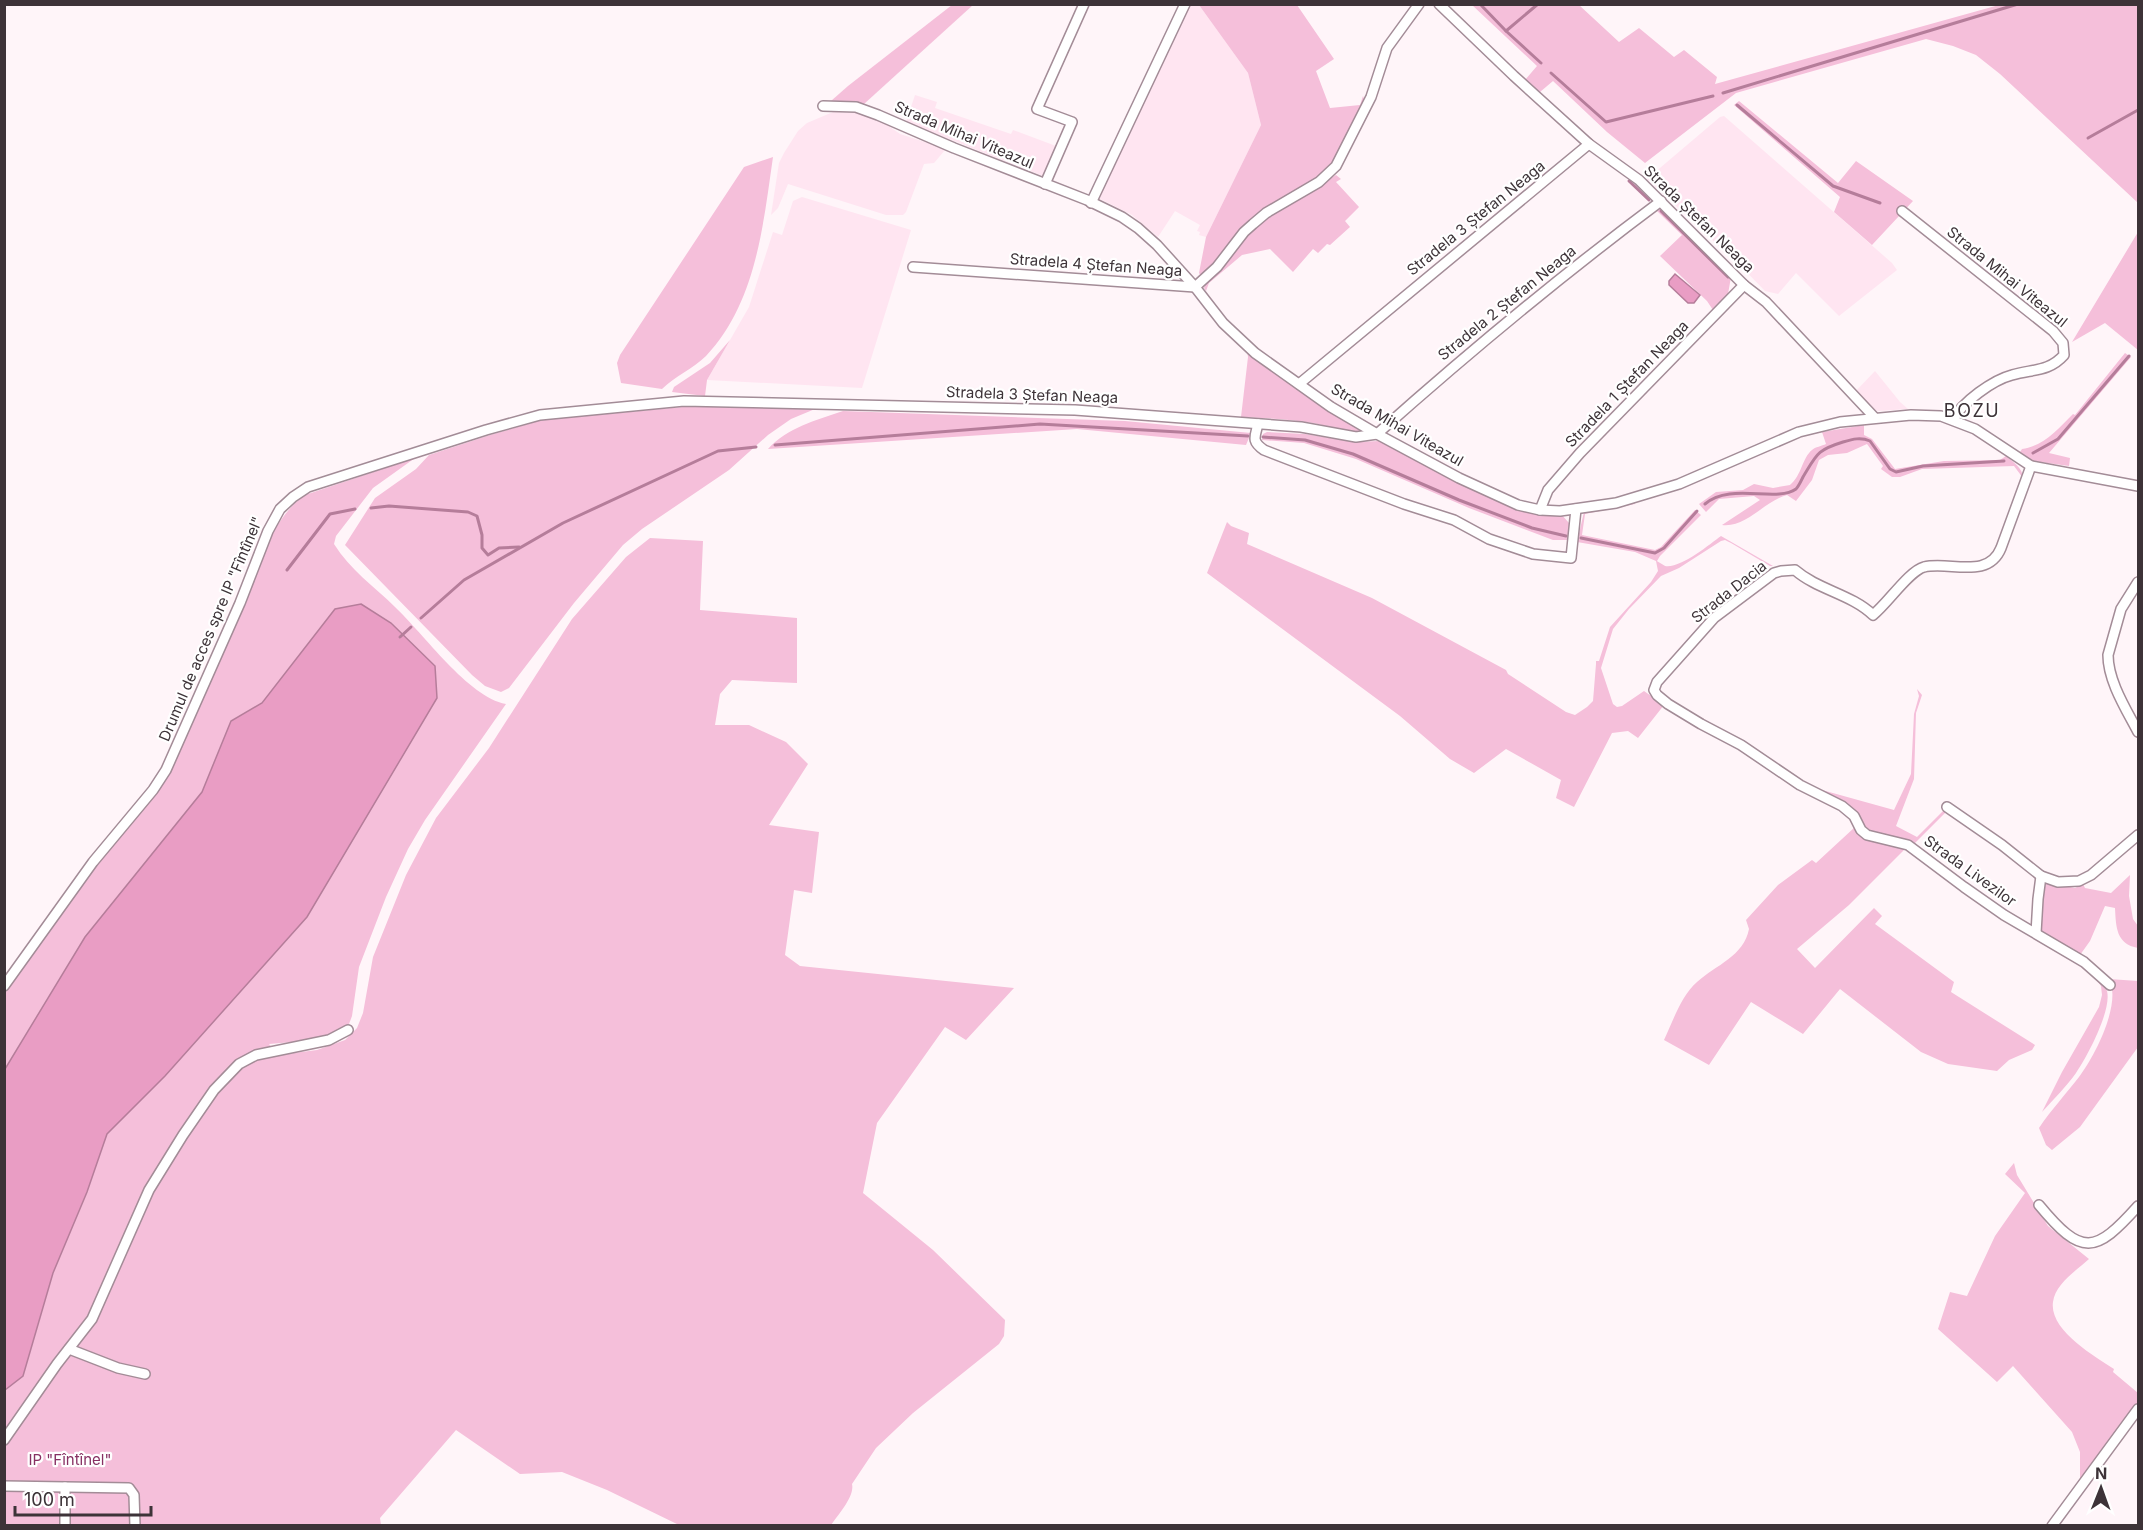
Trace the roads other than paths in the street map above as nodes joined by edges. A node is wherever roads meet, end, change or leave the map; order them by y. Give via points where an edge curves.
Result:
1 (1084, 4) edge
2 (1185, 4) edge
3 (1419, 4) edge
4 (1439, 4) edge
5 (823, 106) dead end
6 (1589, 144) junction
7 (1045, 184) junction
8 (1661, 201) junction
9 (1091, 202) junction
10 (1902, 211) dead end
11 (913, 267) dead end
12 (1744, 285) junction
13 (1195, 287) junction
14 (1299, 384) junction
15 (684, 401) joint
16 (1875, 418) junction
17 (1953, 420) junction
18 (1258, 424) junction
19 (1377, 434) junction
20 (2031, 466) junction
21 (2139, 486) edge
22 (1576, 509) junction
23 (1540, 510) junction
24 (2139, 582) edge
25 (2139, 732) edge
26 (1947, 807) dead end
27 (2139, 835) edge
28 (1885, 840) joint
29 (2041, 876) junction
30 (2036, 933) junction
31 (2110, 985) dead end
32 (4, 986) edge
33 (348, 1030) dead end
34 (2039, 1205) dead end
35 (2137, 1212) edge
36 (69, 1349) junction
37 (145, 1374) dead end
38 (2139, 1409) edge
39 (4, 1440) edge
40 (4, 1486) edge
41 (65, 1487) junction
42 (65, 1526) edge
43 (135, 1526) edge
44 (2052, 1526) edge

1 - 7 street via 1037,109 1072,122
2 - 9 street
3 - 13 street, Stradela 4 Ștefan Neaga via 1387,48 1371,97 1334,168 1253,224
4 - 6 street, Strada Ștefan Neaga
5 - 7 street, Strada Mihai Viteazul via 856,107
6 - 8 street, Strada Ștefan Neaga
6 - 14 street, Stradela 3 Ștefan Neaga
7 - 9 street, Strada Mihai Viteazul
8 - 12 street, Strada Ștefan Neaga
8 - 19 street, Stradela 2 Ștefan Neaga via 1528,304
9 - 13 street, Strada Mihai Viteazul via 1138,228
10 - 17 street, Strada Mihai Viteazul via 2063,343 2064,355 2058,362 2003,378 1965,403
11 - 13 street, Stradela 4 Ștefan Neaga
12 - 16 street, Strada Ștefan Neaga via 1766,302
12 - 23 street, Stradela 1 Ștefan Neaga via 1574,461 1548,490
13 - 14 street, Strada Mihai Viteazul via 1240,341
14 - 19 street, Strada Mihai Viteazul
15 - 18 street, Stradela 3 Ștefan Neaga via 1075,410
15 - 32 street, Drumul de acces spre IP "Fîntînel" via 540,415 308,487 293,497 280,509 268,531 166,770 93,862
16 - 17 street, Strada Mihai Viteazul via 1928,415
16 - 22 street, Strada Mihai Viteazul via 1799,432 1679,484 1616,503
17 - 20 street, Strada Mihai Viteazul via 1975,429
18 - 19 street, Stradela 3 Ștefan Neaga via 1356,437
18 - 22 street via 1254,440 1264,450 1454,520 1489,539 1533,554 1571,558
19 - 23 street, Strada Mihai Viteazul via 1499,497
20 - 21 street, Strada Mihai Viteazul
20 - 28 street, Strada Dacia via 1998,556 1991,562 1976,567 1934,566 1916,570 1873,615 1795,570 1777,572 1714,618 1654,686 1657,695 1668,704 1842,806 1867,836
22 - 23 street, Strada Mihai Viteazul
24 - 25 street via 2121,609 2108,655 2110,672
26 - 29 street
27 - 29 street via 2079,881 2058,882
28 - 30 street, Strada Livezilor via 1908,845 2004,915
29 - 30 street, Strada Livezilor
30 - 31 street, Strada Livezilor via 2084,962
33 - 36 street via 329,1040 256,1054 239,1064 214,1090 149,1190 92,1319
34 - 35 street via 2068,1235 2089,1244 2104,1239
36 - 37 street
36 - 39 street
38 - 44 street
40 - 41 street
41 - 42 street
41 - 43 street via 129,1488 134,1495

